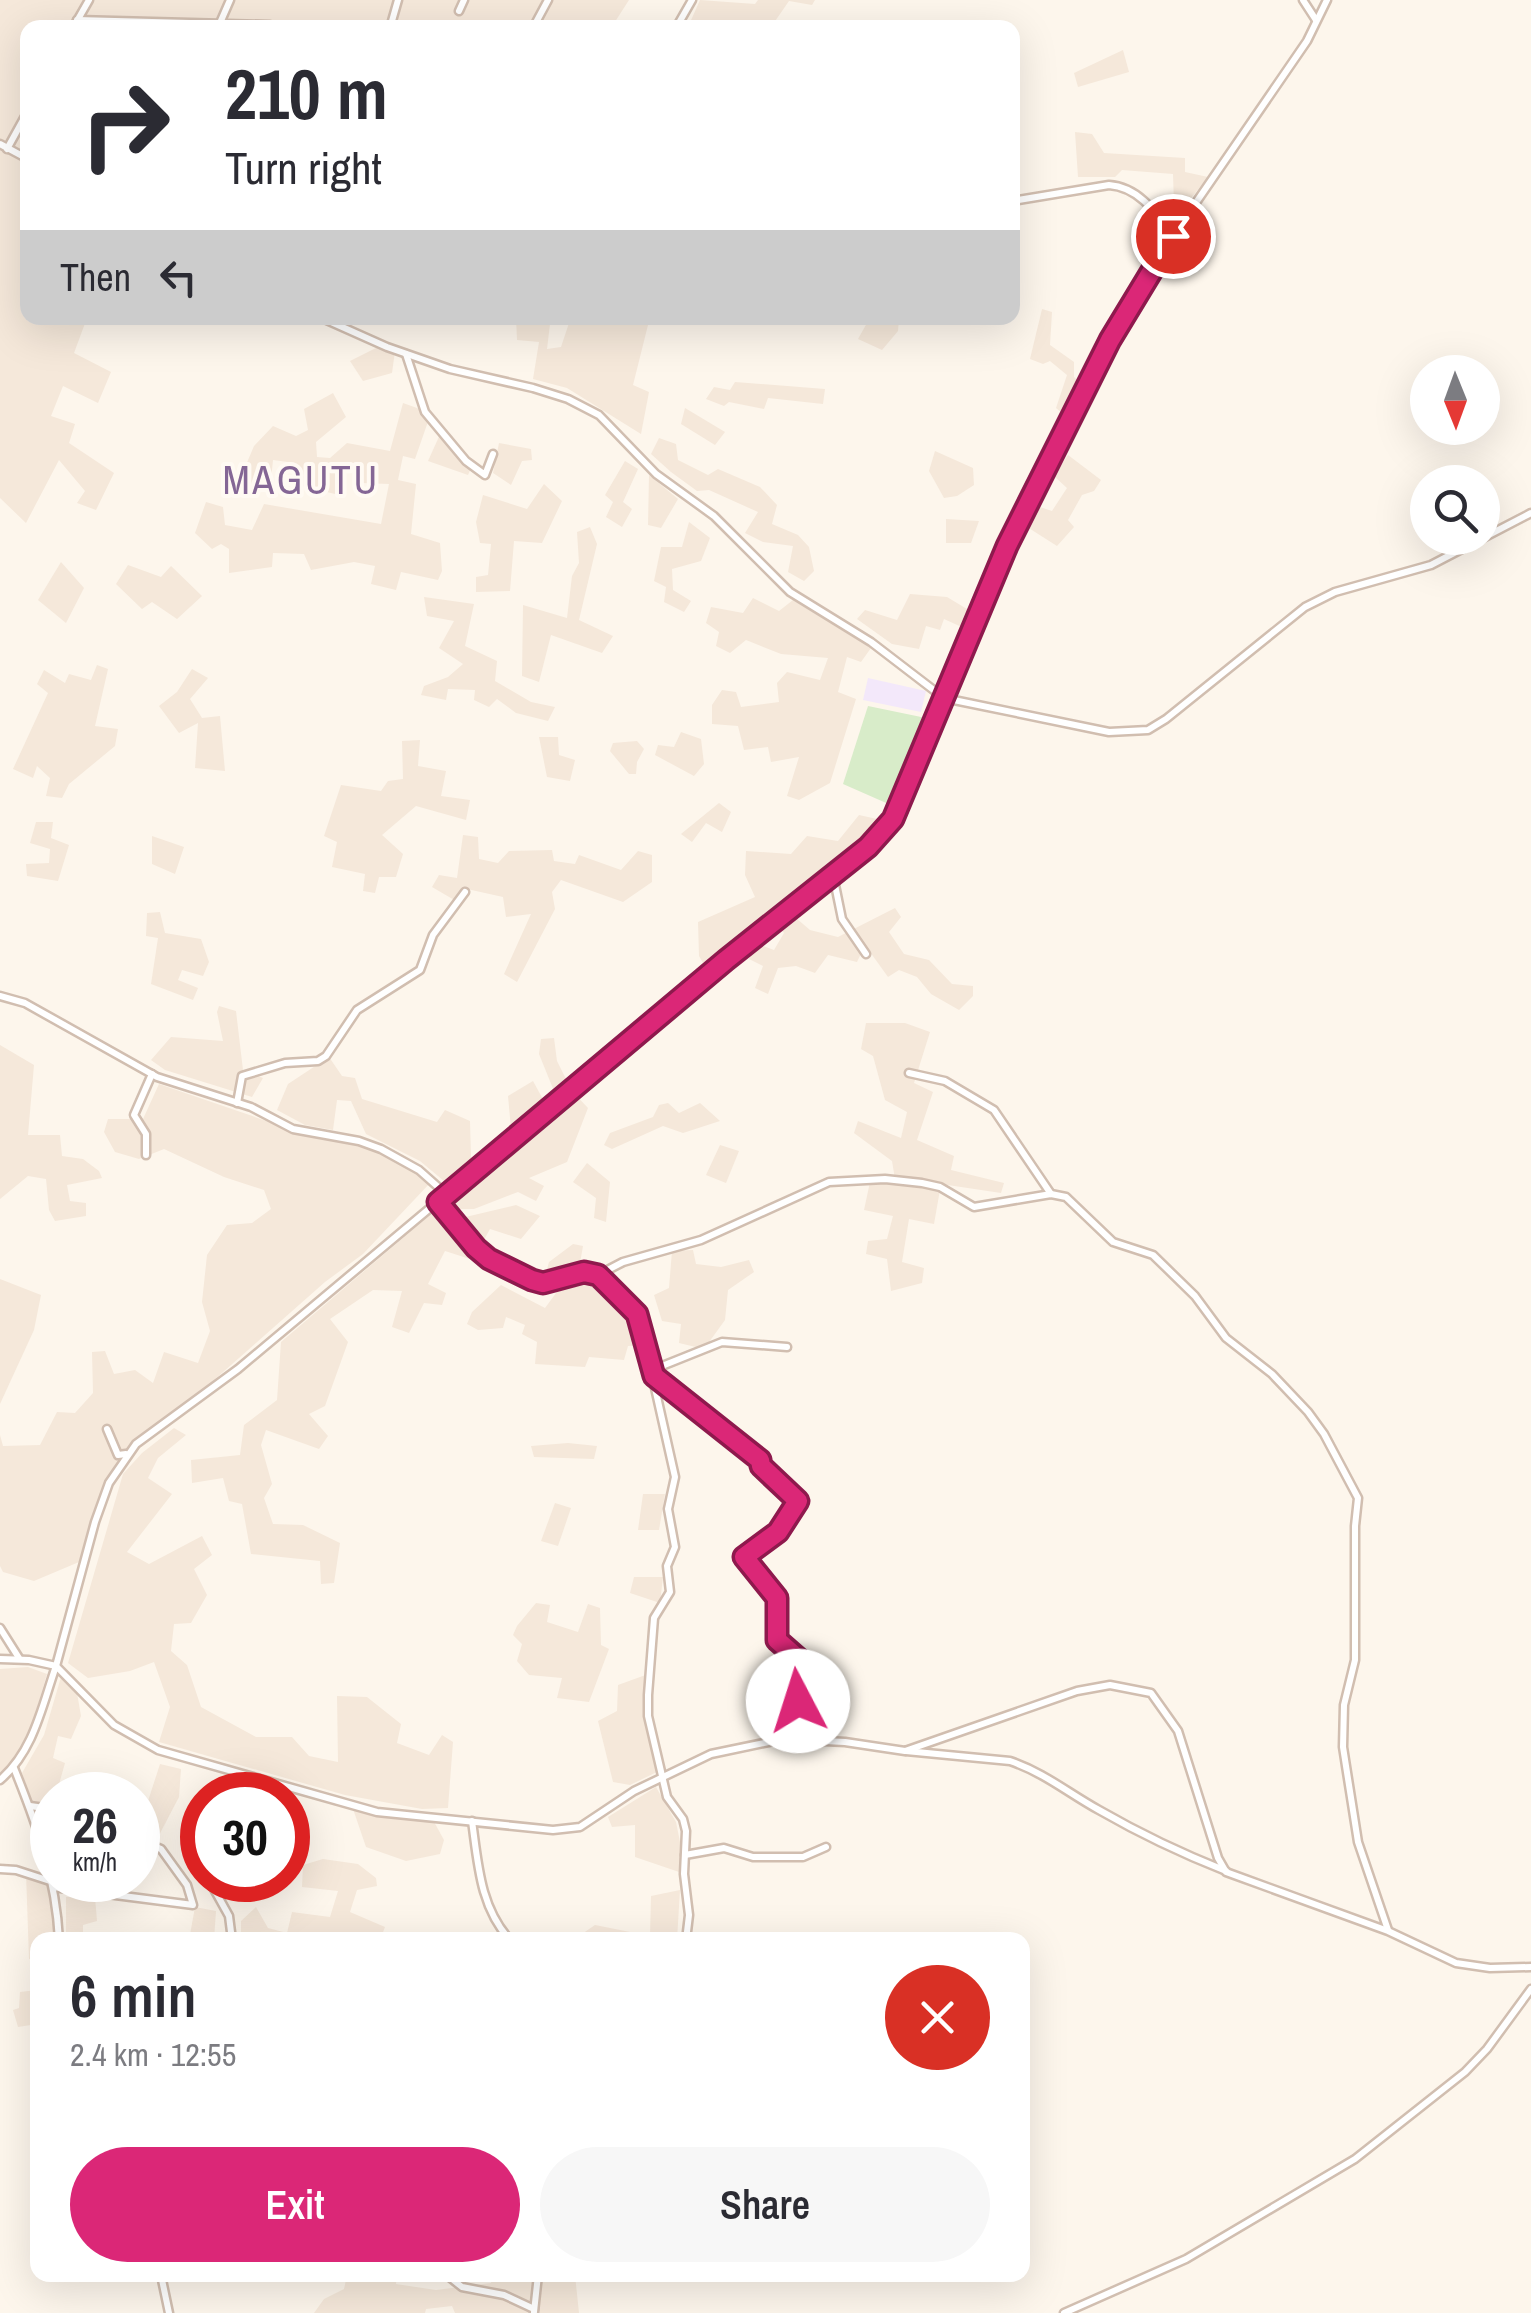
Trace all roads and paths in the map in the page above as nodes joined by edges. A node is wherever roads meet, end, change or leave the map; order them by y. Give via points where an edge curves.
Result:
1 (464, 0) edge
2 (1302, 0) edge
3 (1326, 0) edge
4 (459, 11) dead end
5 (1316, 20) junction
6 (20, 123) edge
7 (4, 146) edge
8 (1020, 200) edge
9 (1173, 236) junction
10 (339, 325) edge
11 (406, 353) junction
12 (493, 454) dead end
13 (1531, 513) edge
14 (944, 698) junction
15 (833, 875) junction
16 (465, 892) dead end
17 (866, 954) dead end
18 (0, 996) edge
19 (152, 1074) junction
20 (909, 1074) dead end
21 (237, 1102) junction
22 (146, 1155) dead end
23 (446, 1194) junction
24 (1051, 1194) junction
25 (438, 1202) junction
26 (598, 1275) junction
27 (787, 1347) dead end
28 (653, 1373) junction
29 (107, 1430) dead end
30 (127, 1454) junction
31 (0, 1628) edge
32 (0, 1659) edge
33 (20, 1660) junction
34 (56, 1666) junction
35 (794, 1739) junction
36 (905, 1751) junction
37 (14, 1768) junction
38 (662, 1778) junction
39 (0, 1780) edge
40 (29, 1806) joint
41 (30, 1809) edge
42 (472, 1821) junction
43 (826, 1847) dead end
44 (160, 1849) edge
45 (685, 1856) junction
46 (0, 1869) edge
47 (1226, 1872) junction
48 (30, 1875) edge
49 (160, 1900) edge
50 (55, 1902) edge
51 (221, 1902) edge
52 (1388, 1930) junction
53 (58, 1932) edge
54 (231, 1932) edge
55 (503, 1932) edge
56 (687, 1932) edge
57 (1531, 1967) edge
58 (1531, 1989) edge
59 (162, 2282) edge
60 (456, 2282) edge
61 (537, 2282) edge
62 (534, 2311) edge
63 (169, 2313) edge
64 (1064, 2313) edge

1 - 4 street
2 - 5 street
3 - 5 street
5 - 9 street
6 - 7 street
8 - 9 street via 1122,186 1153,208
9 - 14 street via 1110,340 1016,529
10 - 11 street
11 - 12 street via 426,412 466,461 486,475
11 - 14 street via 568,399 599,416 790,592
13 - 14 street via 1431,565 1304,606 1148,730 1109,732
14 - 15 street via 893,819
15 - 17 street via 842,920
15 - 23 street
16 - 21 street via 433,935 420,970 357,1010 326,1056 242,1076
18 - 19 street via 25,1003
19 - 21 street
19 - 22 street via 134,1114 146,1134
20 - 24 street via 945,1081 994,1110
21 - 23 street via 294,1129 380,1149 420,1170
23 - 25 street
24 - 26 street via 974,1207 922,1183 829,1182 701,1240
24 - 52 street via 1066,1197 1113,1242 1154,1256 1190,1291 1226,1338 1308,1412 1356,1492 1355,1660 1343,1747 1358,1842
25 - 26 street via 489,1259 532,1280
25 - 30 street
26 - 28 street via 637,1314
27 - 28 street via 722,1342
28 - 35 street via 760,1460 798,1501 778,1532 744,1557 777,1598 777,1640 802,1662
28 - 38 street via 675,1478 668,1509 675,1547 666,1572 670,1592 654,1618 648,1695
29 - 30 street via 118,1454
30 - 34 street via 95,1522
31 - 33 street
32 - 33 street
33 - 34 street
34 - 37 street via 32,1738
34 - 42 street via 114,1725 158,1750 377,1812
35 - 36 street
35 - 38 street via 712,1754
36 - 47 street via 1027,1767 1119,1822
36 - 47 street via 1077,1691 1110,1685 1151,1693 1178,1731
37 - 39 street
37 - 40 street
38 - 42 street via 571,1830
38 - 45 street via 683,1819
40 - 41 street
42 - 55 street via 480,1880 492,1920
43 - 45 street via 803,1857 753,1857 724,1848
44 - 49 street via 188,1885 193,1905
45 - 56 street
46 - 48 street
47 - 52 street
50 - 53 street
51 - 54 street
52 - 57 street via 1456,1963
58 - 64 street via 1464,2072 1355,2158 1186,2259
59 - 63 street
60 - 62 street
61 - 62 street

